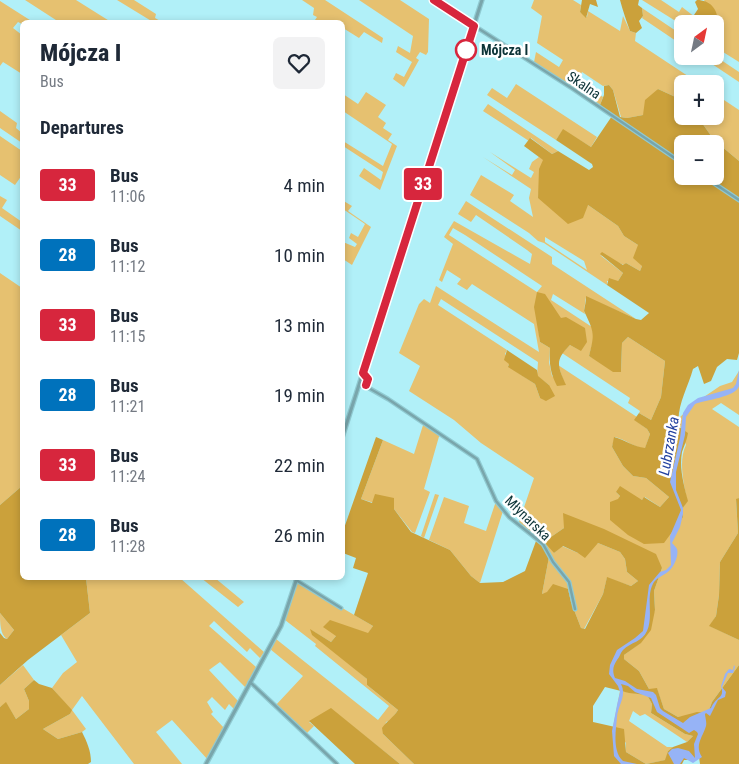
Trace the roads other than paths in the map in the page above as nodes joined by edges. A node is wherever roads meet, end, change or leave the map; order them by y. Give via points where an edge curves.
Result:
1 (434, 0) edge
2 (482, 0) edge
3 (474, 26) junction
4 (674, 157) edge
5 (716, 185) edge
6 (739, 200) edge
7 (360, 383) junction
8 (345, 429) edge
9 (297, 580) edge
10 (299, 580) edge
11 (341, 608) dead end
12 (575, 609) dead end
13 (250, 682) junction
14 (206, 764) edge
15 (337, 764) edge

1 - 3 street, Skalna
2 - 3 street
3 - 4 street, Skalna
3 - 7 street
5 - 6 street
7 - 8 street
7 - 12 street, Młynarska via 478,459 496,502 509,517 543,544 569,582
9 - 13 street via 281,626
10 - 11 street
13 - 14 street
13 - 15 street

